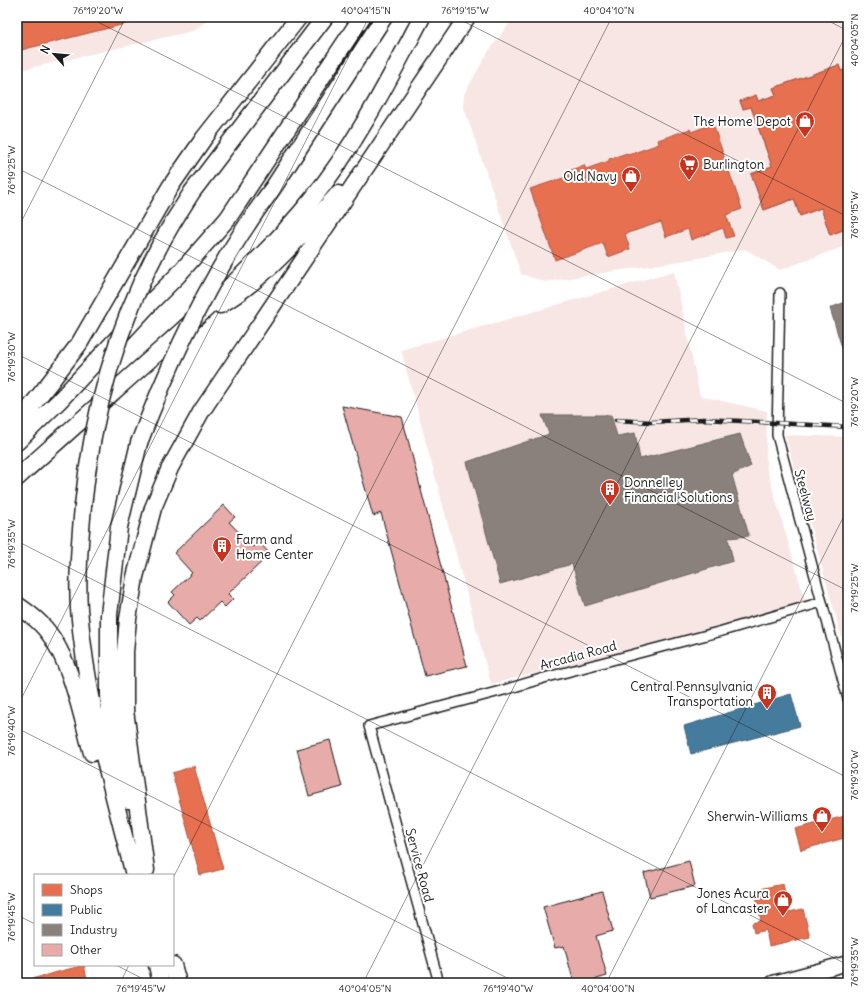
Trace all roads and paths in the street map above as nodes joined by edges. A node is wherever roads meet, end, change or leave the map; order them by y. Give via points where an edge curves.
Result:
1 (299, 17) edge
2 (325, 17) edge
3 (362, 17) edge
4 (384, 17) edge
5 (422, 17) edge
6 (467, 17) edge
7 (382, 143) junction
8 (780, 293) dead end
9 (195, 320) junction
10 (17, 424) edge
11 (17, 442) edge
12 (17, 478) edge
13 (822, 602) junction
14 (17, 605) edge
15 (848, 699) edge
16 (376, 754) joint
17 (140, 871) edge
18 (848, 964) edge
19 (157, 966) edge
20 (173, 966) edge
21 (162, 983) edge
22 (178, 983) edge
23 (439, 983) edge
24 (773, 983) edge

1 - 10 highway via 204,138 170,187 78,344
2 - 17 highway, bridge via 192,192 155,252 108,373 91,442 79,568 79,608 85,664 99,737
3 - 11 highway via 228,218 59,402
4 - 17 highway, bridge via 236,243 197,309 153,406 140,443 119,527 109,615 111,725 130,808
5 - 9 highway via 368,116 313,198 272,246
6 - 7 highway
7 - 9 highway via 321,214 269,267 234,296
7 - 17 highway via 201,412 170,468 153,508 134,577 125,652 125,710
8 - 13 street, Steelway via 777,435
9 - 12 highway
13 - 15 street, Steelway
13 - 16 street, Arcadia Road via 369,726
14 - 17 highway via 42,625 65,662 73,682 110,818
16 - 23 street, Service Road
18 - 24 main road
19 - 21 highway
20 - 22 highway

